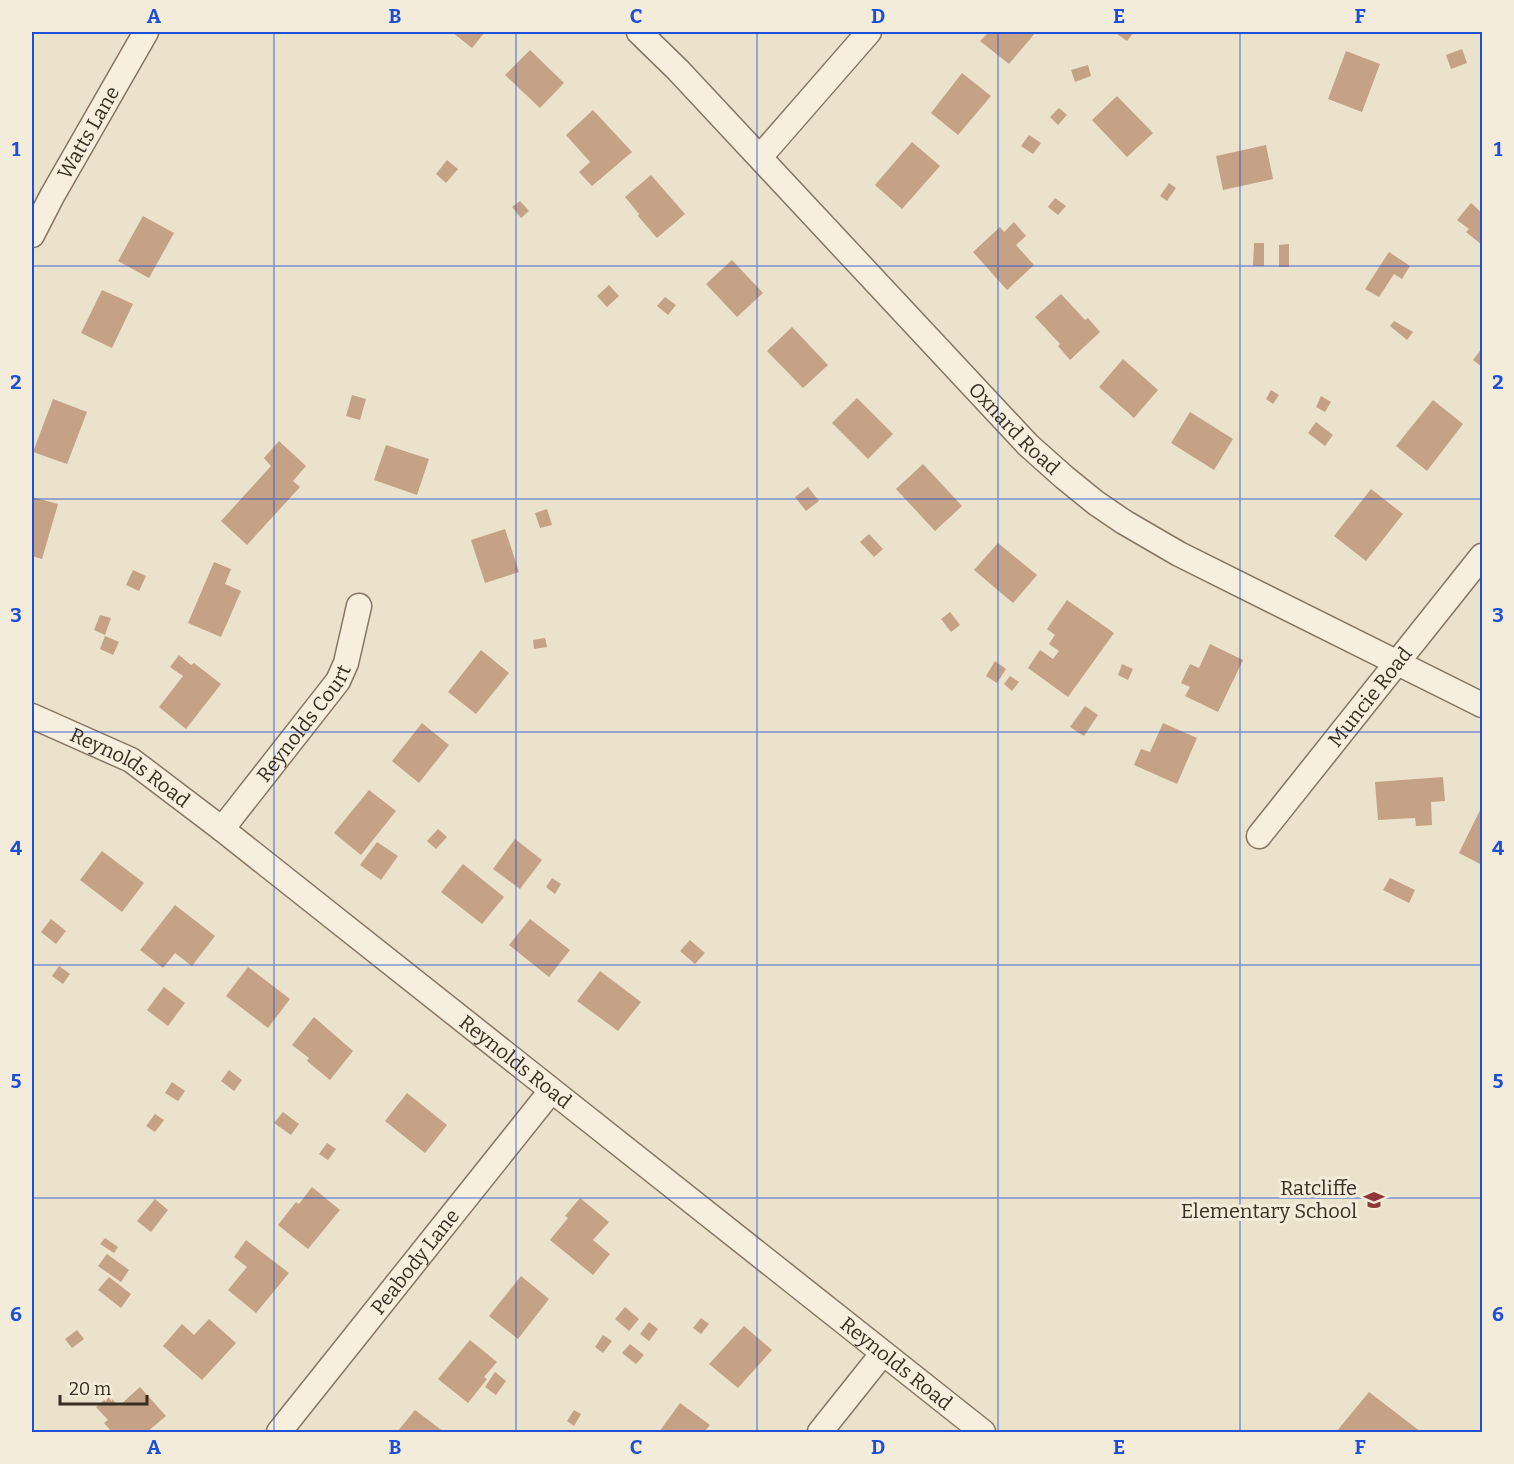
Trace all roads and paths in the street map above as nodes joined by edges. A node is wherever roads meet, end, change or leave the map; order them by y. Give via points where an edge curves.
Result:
1 (146, 32) edge
2 (639, 32) edge
3 (869, 32) edge
4 (760, 157) junction
5 (32, 235) edge
6 (1482, 556) edge
7 (360, 606) dead end
8 (1397, 663) junction
9 (1482, 705) edge
10 (32, 716) edge
11 (222, 829) junction
12 (1259, 836) dead end
13 (551, 1091) junction
14 (883, 1353) junction
15 (279, 1432) edge
16 (820, 1432) edge
17 (983, 1432) edge

1 - 5 street, Watts Lane
2 - 4 street, Oxnard Road
3 - 4 street
4 - 8 street, Oxnard Road via 1028,445 1080,490 1179,554
6 - 8 street, Muncie Road
7 - 11 street, Reynolds Court via 338,681
8 - 9 street, Oxnard Road
8 - 12 street, Muncie Road
10 - 11 street, Reynolds Road via 131,760
11 - 13 street, Reynolds Road
13 - 14 street, Reynolds Road
13 - 15 street, Peabody Lane
14 - 16 street
14 - 17 street, Reynolds Road

